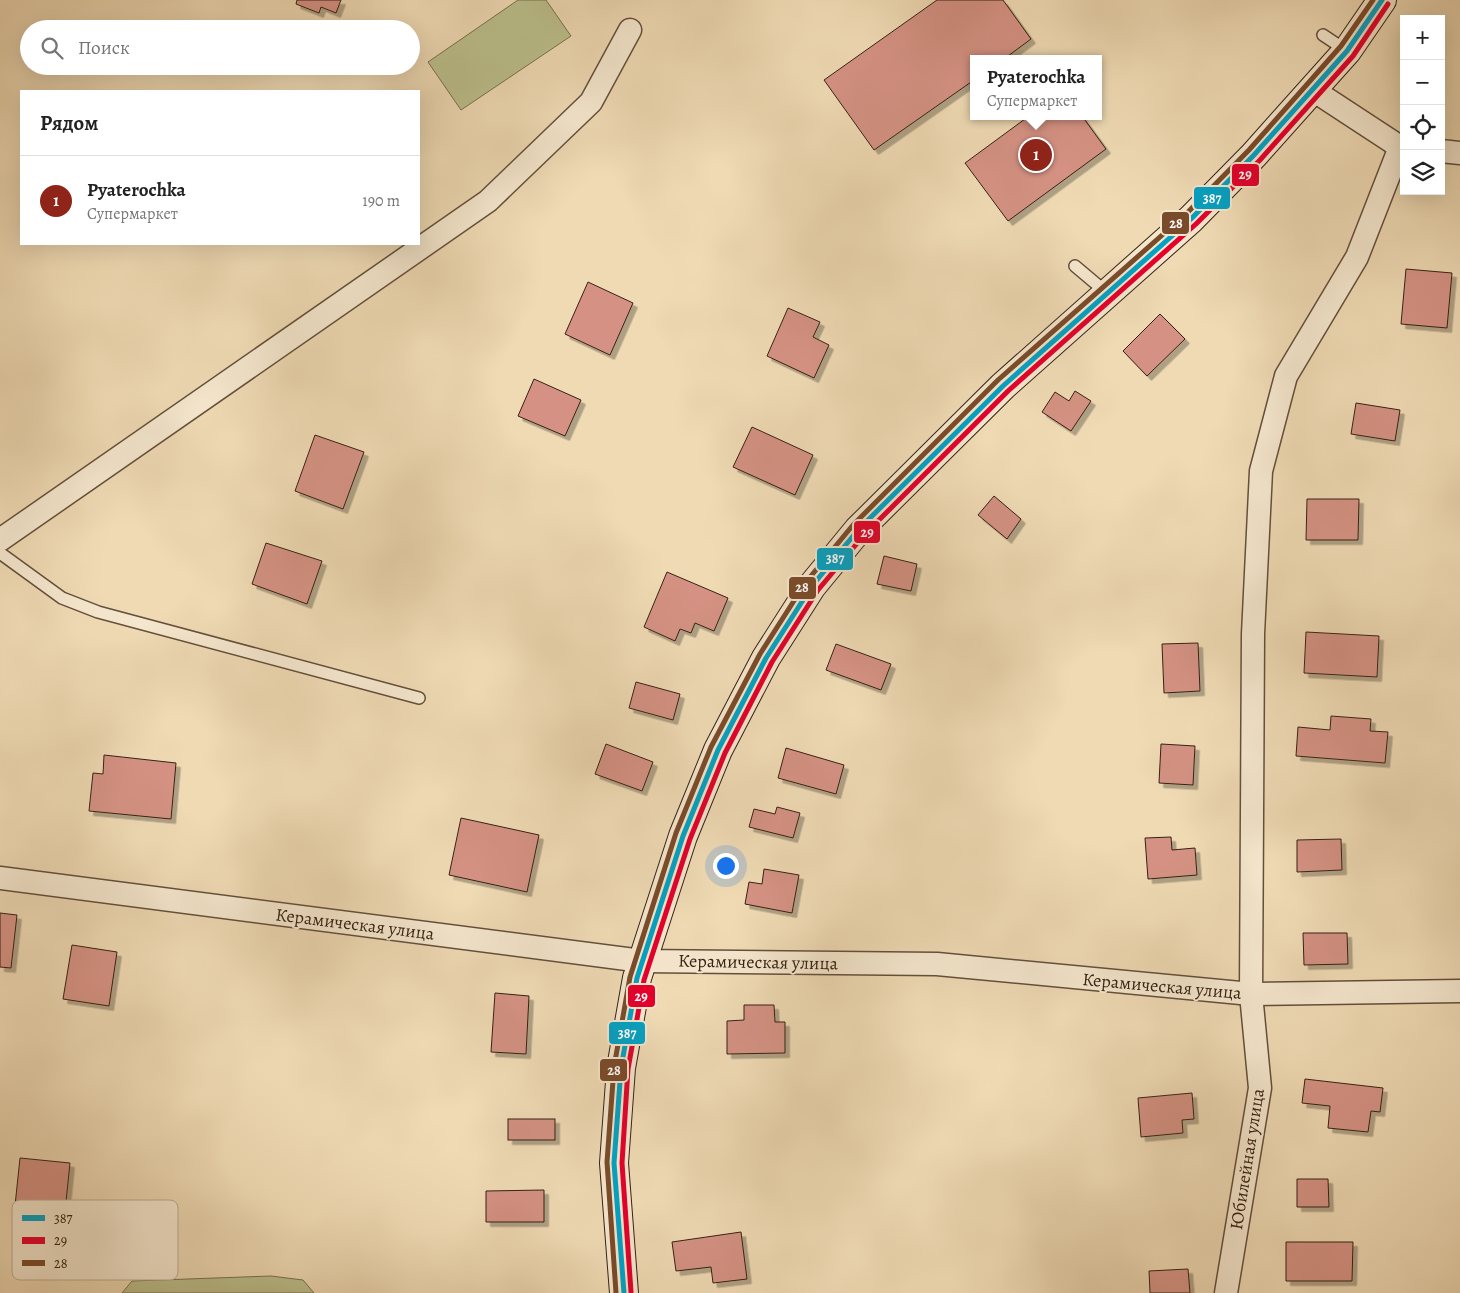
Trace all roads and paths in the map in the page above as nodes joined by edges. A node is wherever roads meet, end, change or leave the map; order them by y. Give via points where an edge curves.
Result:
1 (1382, 0) edge
2 (630, 30) dead end
3 (1323, 35) dead end
4 (1347, 51) junction
5 (1313, 90) junction
6 (1400, 146) edge
7 (1401, 150) edge
8 (1445, 151) edge
9 (1460, 153) edge
10 (1075, 266) dead end
11 (1107, 293) junction
12 (0, 540) edge
13 (0, 552) edge
14 (419, 698) dead end
15 (0, 878) edge
16 (642, 961) junction
17 (1460, 991) edge
18 (1251, 994) junction
19 (624, 1293) edge
20 (1226, 1293) edge

1 - 4 main road
2 - 12 street via 591,102 488,201
3 - 4 lane
4 - 5 main road
5 - 6 street
5 - 11 main road via 1191,219
7 - 18 street, Юбилейная улица via 1357,256 1286,376 1261,471 1253,634
8 - 9 street
10 - 11 lane
11 - 16 main road via 1003,386 864,523 812,586 766,658 718,750 683,836
13 - 14 lane via 62,598 98,612
15 - 16 street, Керамическая улица
16 - 18 street, Керамическая улица via 937,964
16 - 19 main road via 620,1068 614,1163
17 - 18 street, Керамическая улица
18 - 20 street, Юбилейная улица via 1260,1088

